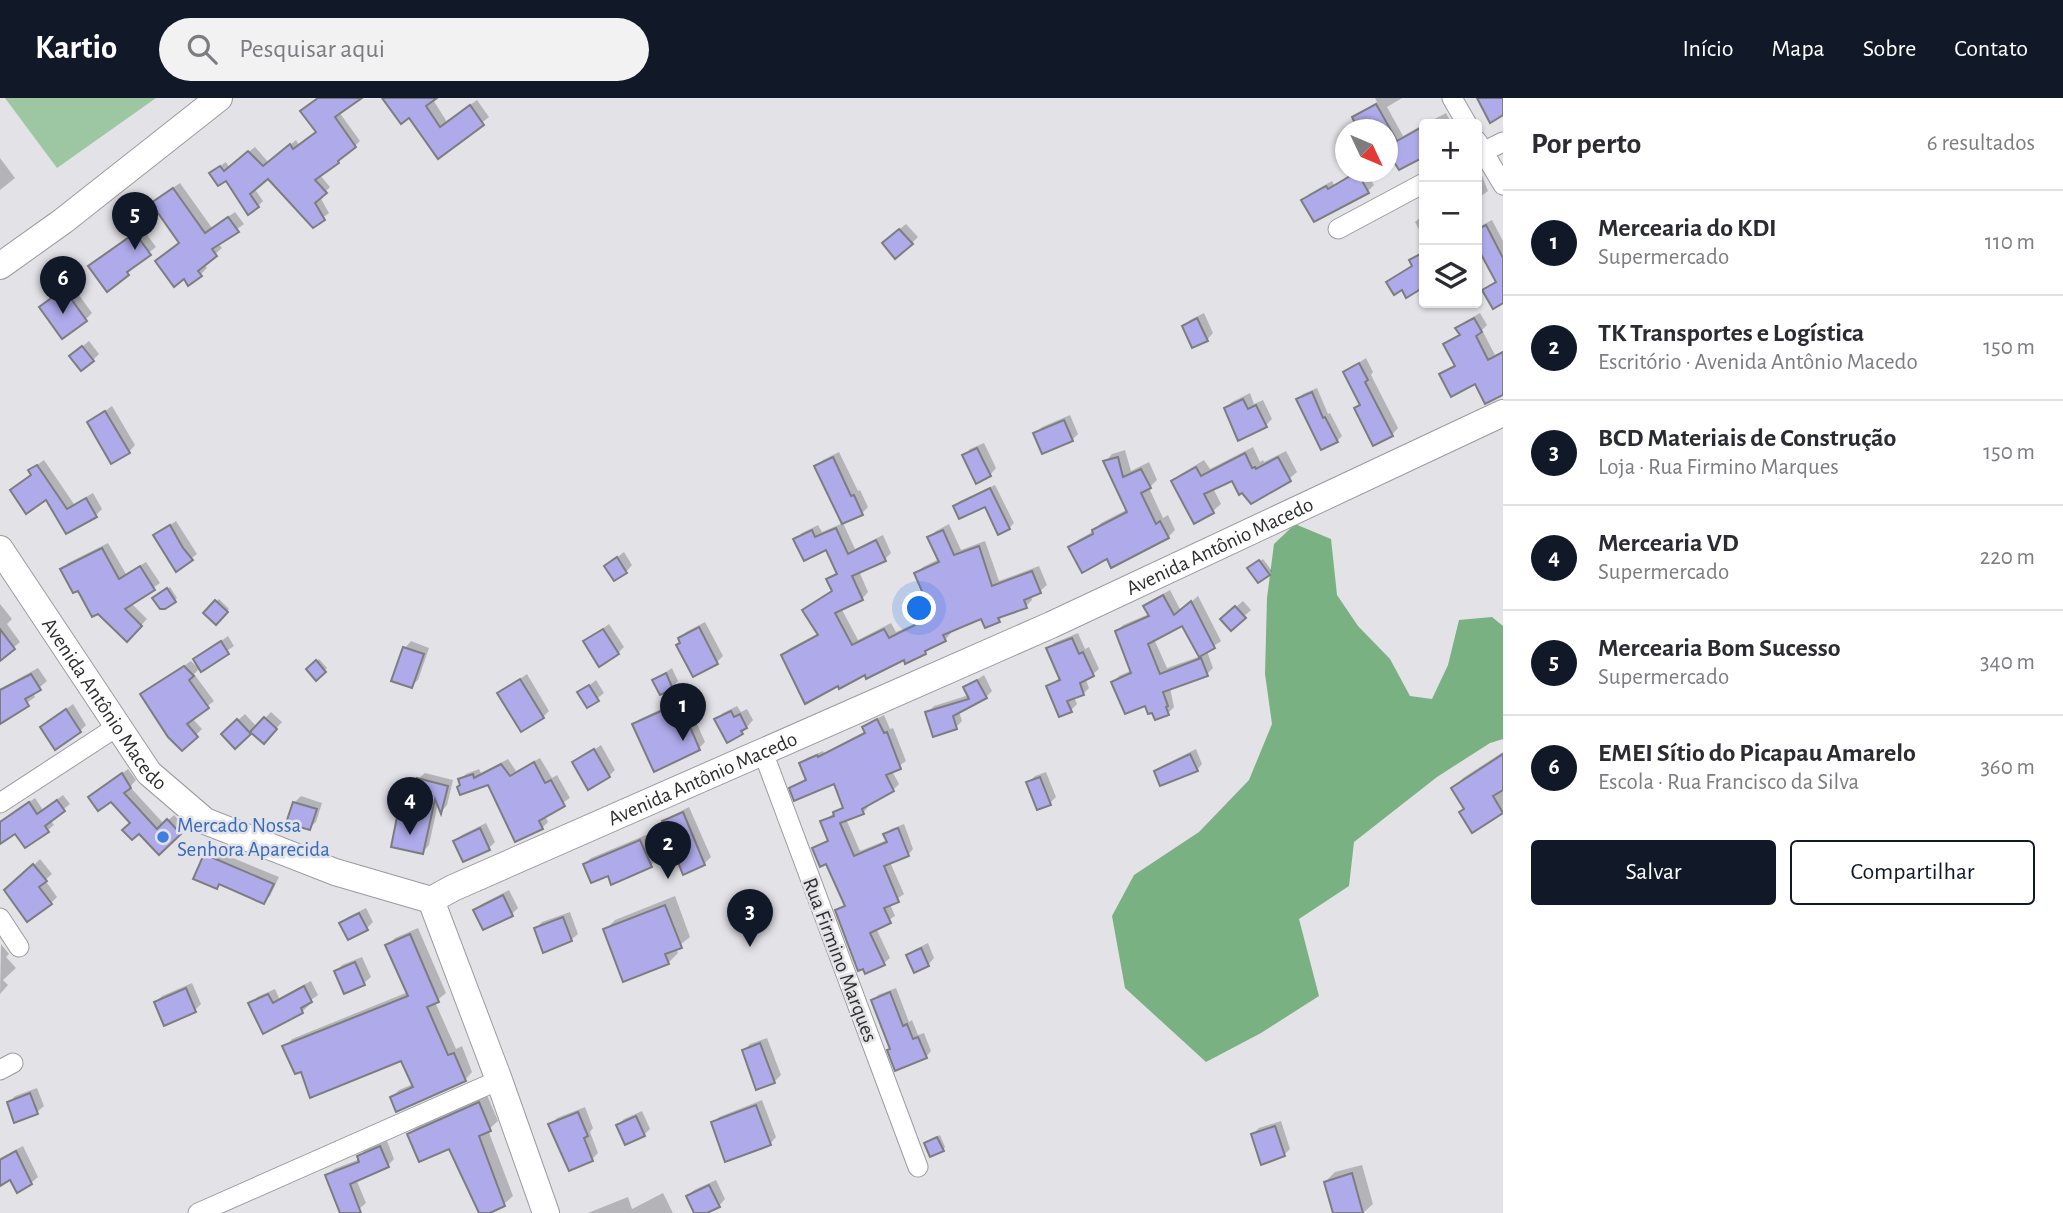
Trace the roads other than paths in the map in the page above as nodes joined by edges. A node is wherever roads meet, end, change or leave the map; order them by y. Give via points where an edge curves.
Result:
1 (219, 98) edge
2 (1452, 98) edge
3 (1464, 119) edge
4 (1503, 142) edge
5 (1482, 148) edge
6 (1482, 154) edge
7 (1503, 185) edge
8 (1419, 186) edge
9 (1338, 229) dead end
10 (0, 266) edge
11 (1503, 414) edge
12 (0, 549) edge
13 (118, 726) junction
14 (763, 752) junction
15 (0, 803) edge
16 (431, 900) junction
17 (0, 918) edge
18 (19, 947) dead end
19 (499, 1080) junction
20 (918, 1167) dead end
21 (198, 1213) edge
22 (546, 1213) edge

1 - 10 street
2 - 3 street
4 - 5 street
6 - 7 street
8 - 9 street
11 - 14 street, Avenida Antônio Macedo via 1051,625
12 - 13 street, Avenida Antônio Macedo
13 - 15 street
13 - 16 street, Avenida Antônio Macedo via 149,773 205,821 335,872
14 - 16 street, Avenida Antônio Macedo
14 - 20 street, Rua Firmino Marques
16 - 19 street
17 - 18 street
19 - 21 street
19 - 22 street

